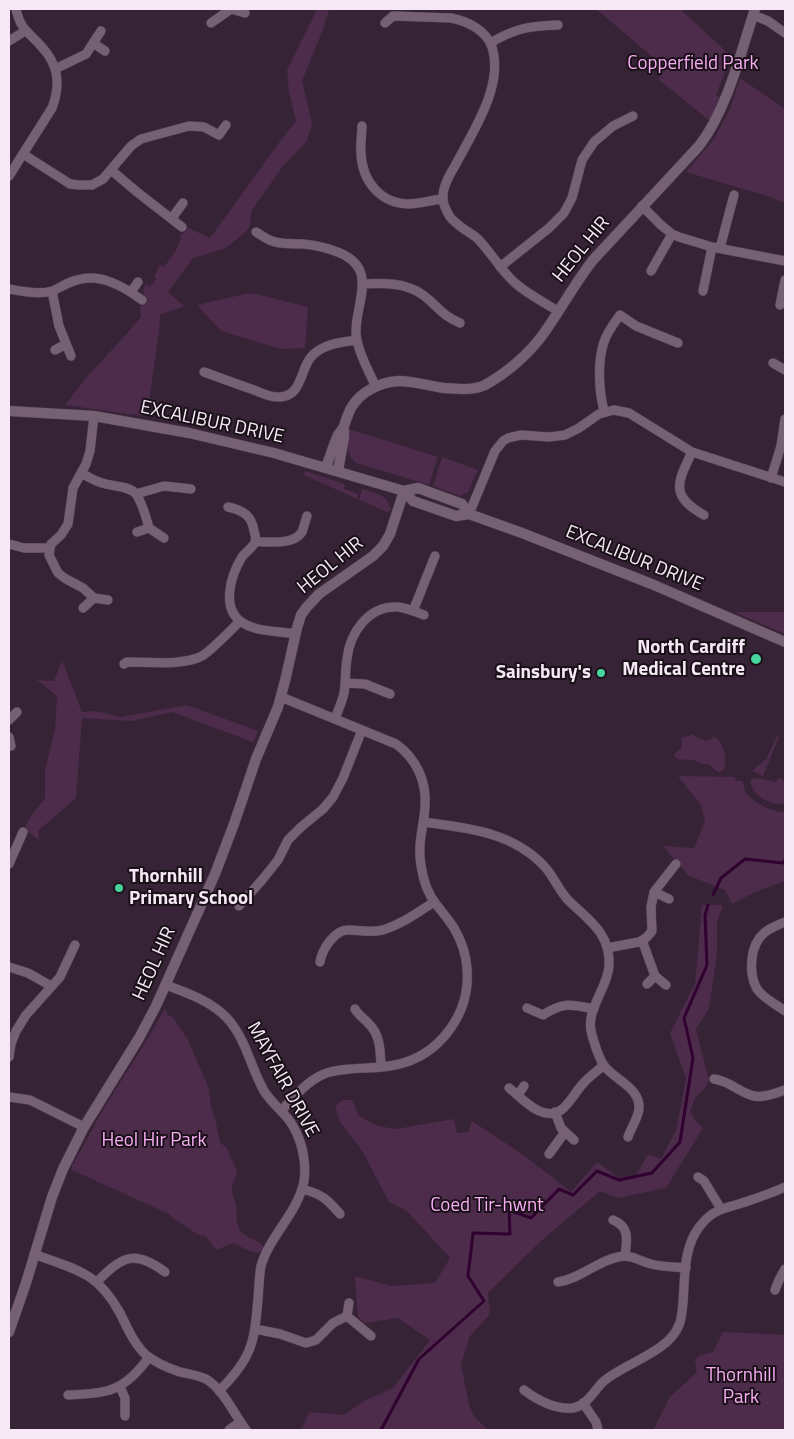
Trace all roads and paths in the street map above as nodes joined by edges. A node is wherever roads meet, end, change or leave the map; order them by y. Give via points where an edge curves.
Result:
1 (16, 9) edge
2 (231, 9) edge
3 (754, 12) edge
4 (246, 13) dead end
5 (211, 23) dead end
6 (386, 23) dead end
7 (558, 25) dead end
8 (25, 31) junction
9 (101, 31) dead end
10 (785, 33) edge
11 (9, 41) edge
12 (93, 43) junction
13 (490, 43) junction
14 (105, 51) dead end
15 (55, 69) junction
16 (633, 116) dead end
17 (226, 125) dead end
18 (362, 126) dead end
19 (23, 154) junction
20 (111, 170) junction
21 (9, 176) edge
22 (734, 195) dead end
23 (443, 199) junction
24 (183, 203) dead end
25 (642, 206) junction
26 (172, 218) junction
27 (182, 227) dead end
28 (256, 232) dead end
29 (672, 234) junction
30 (716, 247) junction
31 (785, 261) edge
32 (500, 266) junction
33 (651, 271) dead end
34 (785, 280) edge
35 (138, 282) dead end
36 (362, 284) junction
37 (9, 289) edge
38 (52, 291) junction
39 (703, 291) dead end
40 (131, 292) junction
41 (142, 300) dead end
42 (780, 305) dead end
43 (558, 311) junction
44 (460, 322) dead end
45 (357, 340) junction
46 (678, 343) dead end
47 (66, 344) junction
48 (55, 350) dead end
49 (71, 356) dead end
50 (773, 363) dead end
51 (785, 370) edge
52 (204, 372) dead end
53 (376, 387) junction
54 (9, 411) edge
55 (604, 412) junction
56 (94, 416) junction
57 (785, 419) edge
58 (344, 427) junction
59 (692, 452) junction
60 (326, 467) junction
61 (338, 471) junction
62 (81, 473) junction
63 (771, 478) junction
64 (785, 482) edge
65 (191, 489) dead end
66 (404, 491) junction
67 (136, 494) junction
68 (228, 507) dead end
69 (469, 514) junction
70 (704, 515) dead end
71 (307, 516) dead end
72 (149, 528) junction
73 (137, 532) dead end
74 (164, 538) dead end
75 (255, 542) junction
76 (9, 544) edge
77 (50, 548) junction
78 (435, 556) dead end
79 (94, 598) junction
80 (108, 600) dead end
81 (83, 608) dead end
82 (413, 611) junction
83 (424, 615) dead end
84 (240, 621) junction
85 (295, 634) junction
86 (785, 644) edge
87 (124, 664) dead end
88 (345, 683) junction
89 (390, 694) dead end
90 (281, 697) junction
91 (17, 712) dead end
92 (335, 719) junction
93 (9, 720) edge
94 (362, 730) junction
95 (423, 822) junction
96 (23, 832) dead end
97 (13, 845) edge
98 (9, 864) edge
99 (676, 864) dead end
100 (654, 892) junction
101 (669, 899) dead end
102 (434, 902) junction
103 (239, 906) dead end
104 (785, 922) edge
105 (642, 940) junction
106 (75, 945) dead end
107 (607, 948) junction
108 (320, 962) dead end
109 (9, 967) edge
110 (656, 976) junction
111 (647, 984) dead end
112 (166, 985) junction
113 (666, 985) dead end
114 (51, 986) junction
115 (527, 1008) dead end
116 (355, 1009) dead end
117 (594, 1009) junction
118 (785, 1011) edge
119 (9, 1057) edge
120 (604, 1065) junction
121 (381, 1067) junction
122 (714, 1079) dead end
123 (524, 1086) dead end
124 (508, 1088) dead end
125 (785, 1090) edge
126 (518, 1095) junction
127 (9, 1097) edge
128 (281, 1110) junction
129 (555, 1112) junction
130 (84, 1127) junction
131 (565, 1132) junction
132 (628, 1137) dead end
133 (574, 1140) dead end
134 (549, 1154) dead end
135 (698, 1177) dead end
136 (785, 1187) edge
137 (302, 1189) junction
138 (721, 1209) junction
139 (340, 1214) dead end
140 (613, 1220) dead end
141 (34, 1254) junction
142 (625, 1256) junction
143 (686, 1268) junction
144 (785, 1269) edge
145 (165, 1272) dead end
146 (98, 1282) junction
147 (558, 1282) dead end
148 (775, 1290) dead end
149 (349, 1303) dead end
150 (347, 1316) junction
151 (255, 1329) junction
152 (9, 1332) edge
153 (371, 1336) dead end
154 (149, 1357) junction
155 (120, 1387) junction
156 (524, 1390) dead end
157 (219, 1391) junction
158 (68, 1395) dead end
159 (584, 1403) junction
160 (125, 1416) dead end
161 (240, 1422) junction
162 (229, 1430) edge
163 (246, 1430) edge
164 (598, 1430) edge

1 - 8 street
2 - 4 street
2 - 5 street
3 - 10 street
3 - 25 street, HEOL HIR via 724,101 709,133
6 - 13 street via 393,16 458,19 474,26
7 - 13 street via 516,30
8 - 11 street
8 - 15 street via 41,46
9 - 12 street
12 - 14 street
12 - 15 street via 86,54
13 - 23 street via 495,66 490,93 451,172
15 - 19 street via 58,82 52,108
16 - 32 street via 613,126 594,142 582,160 572,198 564,213
17 - 20 street via 219,135 204,127 189,126 141,139
18 - 23 street via 364,171 378,194 407,204
19 - 20 street via 70,184 92,185
19 - 21 street
20 - 26 street
22 - 30 street
23 - 32 street via 451,218 475,237
24 - 26 street
25 - 29 street
25 - 43 street, HEOL HIR via 593,260
26 - 27 street
28 - 36 street via 273,241 314,245 346,256 361,272
29 - 30 street
29 - 33 street
30 - 31 street
30 - 39 street
32 - 43 street via 514,282
34 - 42 street
35 - 40 street
36 - 44 street via 390,283 407,287
36 - 45 street
37 - 38 street via 41,293
38 - 40 street via 87,278 112,282
38 - 47 street
40 - 41 street
43 - 53 street, HEOL HIR via 532,347 484,386 462,389 400,381
45 - 52 street via 333,344 318,351 307,364 297,388 286,396 273,397
45 - 53 street
46 - 55 street via 636,326 620,315 603,343 599,382
47 - 48 street
47 - 49 street
50 - 51 street
53 - 58 street, HEOL HIR via 355,403
54 - 56 street, EXCALIBUR DRIVE
55 - 59 street via 629,413
55 - 69 street via 565,435 521,435 503,441 495,451
56 - 60 street, EXCALIBUR DRIVE via 189,433
56 - 62 street via 90,451
57 - 63 street
58 - 60 street, HEOL HIR
58 - 61 street, HEOL HIR
59 - 63 street
59 - 70 street via 681,477 680,491 687,503
60 - 61 street, EXCALIBUR DRIVE
61 - 66 street, EXCALIBUR DRIVE
62 - 67 street via 99,482 128,488
62 - 77 street via 72,488 68,524
63 - 64 street
65 - 67 street via 164,486
66 - 69 street, EXCALIBUR DRIVE via 413,501 456,516
66 - 85 street, HEOL HIR via 383,546 312,601 301,615
67 - 72 street
68 - 75 street via 250,517
69 - 86 street, EXCALIBUR DRIVE via 631,576
71 - 75 street via 302,531 293,539
72 - 73 street
72 - 74 street
75 - 84 street via 243,555 230,590 232,610
76 - 77 street via 24,548
77 - 79 street via 49,555 58,573
78 - 82 street
79 - 80 street
79 - 81 street
82 - 83 street
82 - 88 street via 389,607 364,620 349,646
84 - 85 street via 252,627
84 - 87 street via 196,658
85 - 90 street, HEOL HIR
88 - 89 street via 366,684
88 - 92 street
90 - 92 street
90 - 112 street, HEOL HIR via 215,874
91 - 93 street
92 - 94 street
94 - 95 street via 396,744 410,755 425,797
94 - 103 street via 333,797 288,840 278,860
95 - 102 street via 419,845 421,867
95 - 107 street via 500,837 531,853 547,868 568,899 594,924
96 - 97 street
97 - 98 street
99 - 100 street
100 - 101 street
100 - 105 street via 652,931
102 - 108 street via 404,921 382,930 340,932 328,943
102 - 121 street via 454,928 463,948 467,978 462,1006 450,1031 432,1049 414,1059
104 - 118 street via 759,938 752,965 758,989
105 - 107 street
105 - 110 street
106 - 114 street via 60,977
107 - 117 street via 610,967
109 - 114 street via 28,972
110 - 111 street
110 - 113 street
112 - 128 street, MAYFAIR DRIVE via 204,1000 227,1018 240,1036 264,1090
112 - 130 street, HEOL HIR via 148,1023
114 - 119 street via 26,1015 14,1037
115 - 117 street via 543,1018 564,1004
116 - 121 street via 378,1036
117 - 120 street via 591,1032
120 - 129 street via 582,1085 569,1104
120 - 132 street via 636,1094 639,1102 639,1111
121 - 128 street via 322,1076
122 - 125 street via 752,1096
123 - 126 street
124 - 126 street
126 - 129 street via 541,1112
127 - 130 street via 30,1100
128 - 137 street, MAYFAIR DRIVE via 300,1142 304,1167
129 - 131 street
130 - 141 street, HEOL HIR via 57,1183
131 - 133 street
131 - 134 street
135 - 138 street via 704,1181
136 - 138 street
137 - 139 street via 326,1198
137 - 151 street, MAYFAIR DRIVE via 267,1251 260,1274
138 - 143 street via 705,1220 693,1237
140 - 142 street via 620,1223 626,1232
141 - 146 street via 85,1273
141 - 152 street, HEOL HIR
142 - 143 street via 657,1266
142 - 147 street
143 - 159 street via 681,1319 672,1338 606,1379
144 - 148 street
145 - 146 street via 142,1258 134,1258 118,1264
146 - 154 street via 114,1302 139,1348
149 - 150 street
150 - 151 street via 333,1323 316,1340 306,1343
150 - 153 street
151 - 157 street, MAYFAIR DRIVE via 244,1361
154 - 155 street via 134,1377
154 - 157 street via 172,1370 208,1380
155 - 158 street via 100,1393
155 - 160 street via 125,1398
156 - 159 street via 556,1407 574,1407
157 - 161 street
159 - 164 street
161 - 162 street
161 - 163 street

